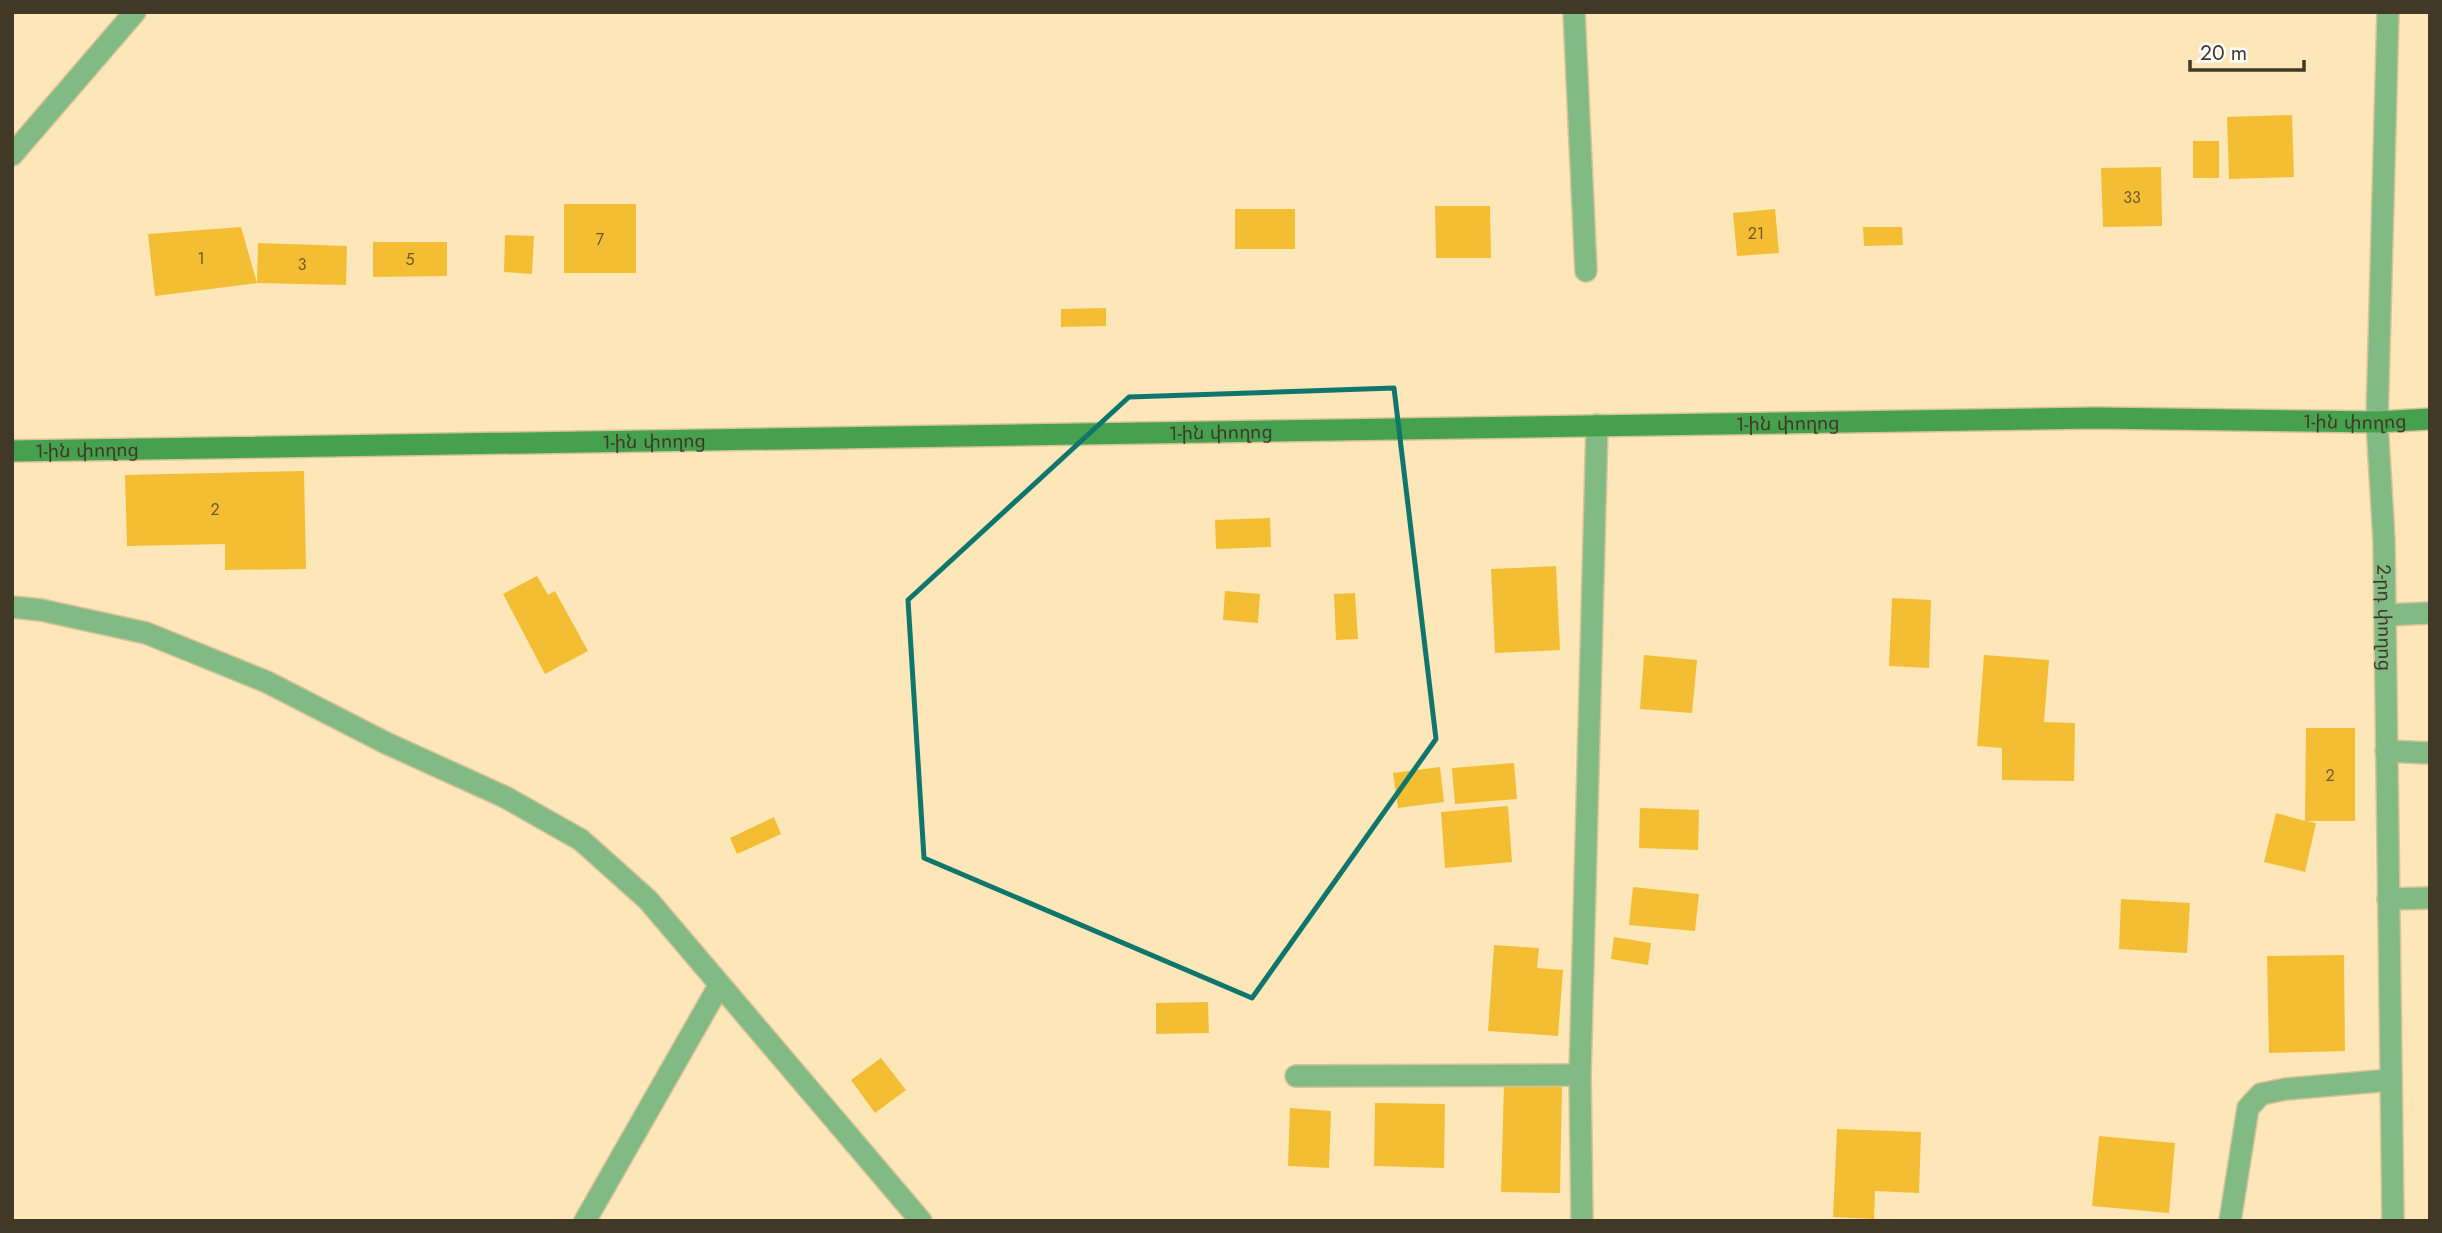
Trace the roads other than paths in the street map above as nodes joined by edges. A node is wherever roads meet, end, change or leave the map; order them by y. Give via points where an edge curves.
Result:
1 (135, 12) edge
2 (1574, 12) edge
3 (2388, 12) edge
4 (12, 155) edge
5 (1586, 271) dead end
6 (2430, 419) edge
7 (2377, 422) junction
8 (1597, 425) junction
9 (12, 451) edge
10 (12, 607) edge
11 (2430, 612) edge
12 (2385, 615) junction
13 (2386, 751) junction
14 (2430, 753) edge
15 (2430, 898) edge
16 (2388, 899) junction
17 (719, 986) junction
18 (1580, 1075) junction
19 (1296, 1076) dead end
20 (2391, 1080) junction
21 (585, 1221) edge
22 (921, 1221) edge
23 (1582, 1221) edge
24 (2230, 1221) edge
25 (2393, 1221) edge

1 - 4 street
2 - 5 street
3 - 7 street, 2-րդ փողոց
6 - 7 main road, 1-ին փողոց
7 - 8 main road, 1-ին փողոց via 2096,418
7 - 12 street, 2-րդ փողոց
8 - 9 main road, 1-ին փողոց
8 - 18 street
10 - 17 street via 146,633 267,682 505,797 582,839 648,900
11 - 12 street
12 - 13 street, 2-րդ փողոց
13 - 14 street
13 - 16 street, 2-րդ փողոց
15 - 16 street
16 - 20 street, 2-րդ փողոց
17 - 21 street
17 - 22 street
18 - 19 street
18 - 23 street
20 - 24 street via 2261,1094 2248,1108
20 - 25 street, 2-րդ փողոց

